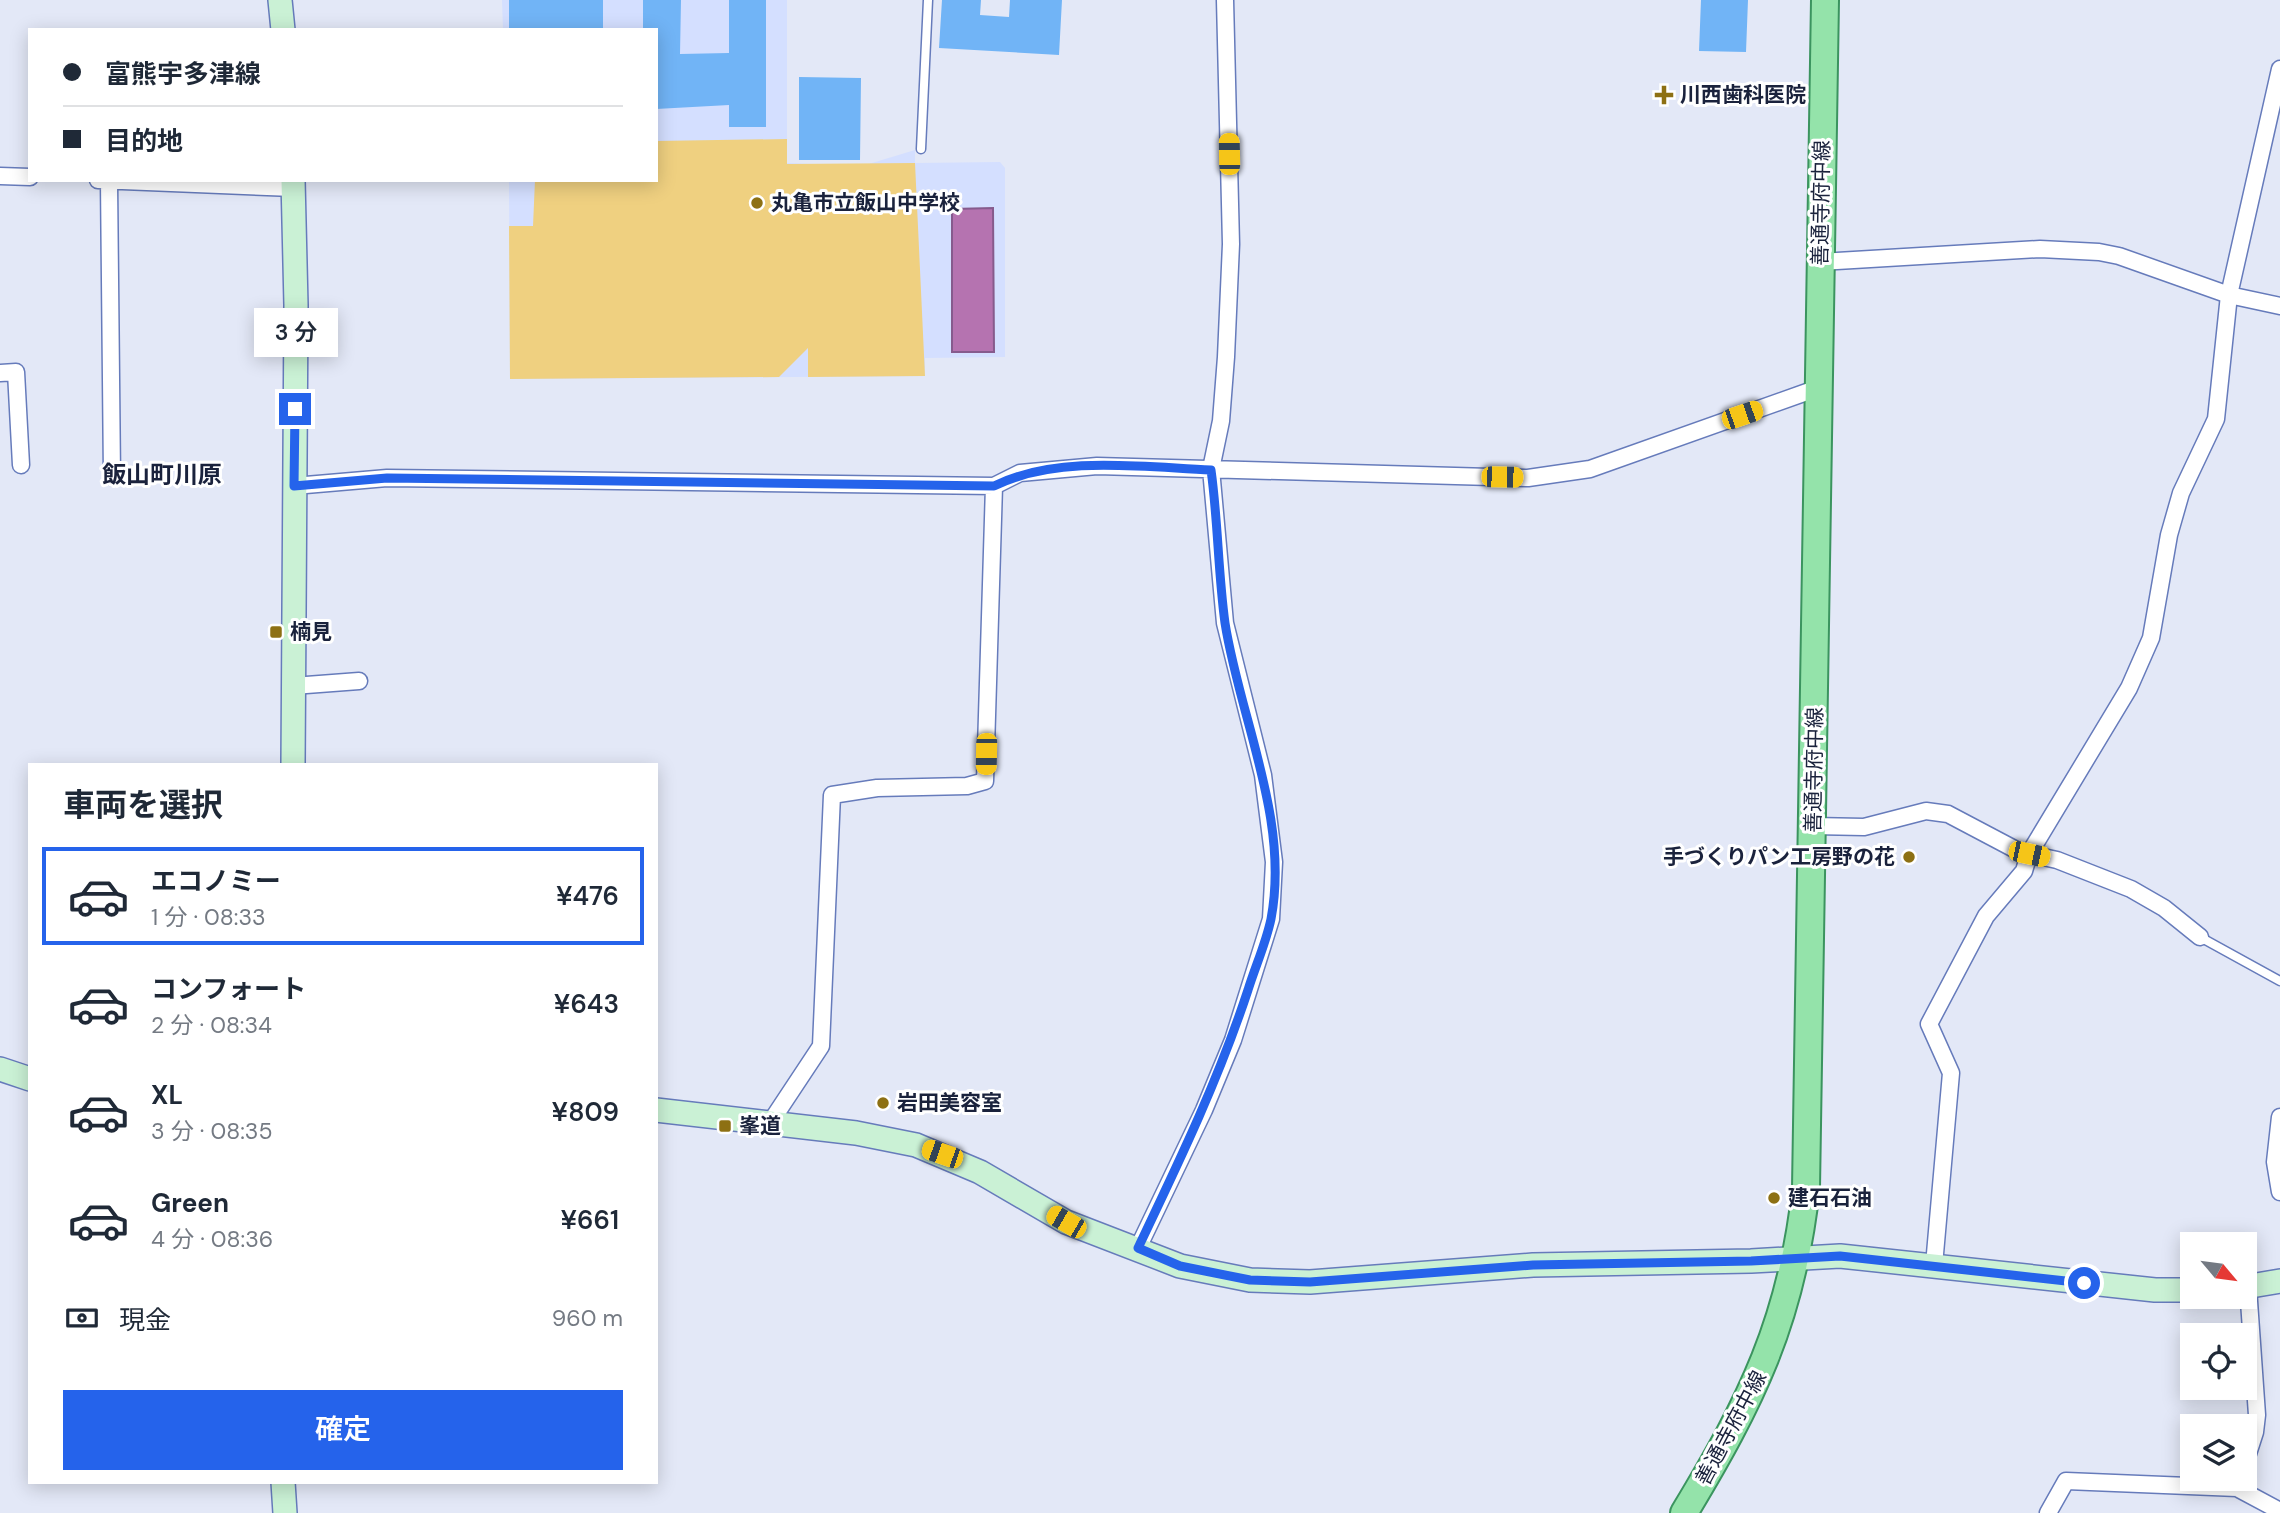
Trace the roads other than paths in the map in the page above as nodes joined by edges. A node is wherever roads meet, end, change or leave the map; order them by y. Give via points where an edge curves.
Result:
1 (280, 0) edge
2 (928, 0) edge
3 (1225, 0) edge
4 (1825, 0) edge
5 (283, 28) edge
6 (2280, 69) edge
7 (921, 149) dead end
8 (0, 176) edge
9 (28, 177) edge
10 (109, 182) edge
11 (170, 182) edge
12 (293, 184) edge
13 (1820, 262) junction
14 (2229, 295) junction
15 (2280, 306) edge
16 (0, 373) edge
17 (1818, 388) junction
18 (21, 465) dead end
19 (1211, 470) junction
20 (112, 477) dead end
21 (294, 486) junction
22 (994, 486) junction
23 (359, 681) dead end
24 (293, 686) junction
25 (293, 763) edge
26 (1813, 826) junction
27 (2029, 854) junction
28 (2200, 937) joint
29 (2280, 981) edge
30 (0, 1069) edge
31 (28, 1078) edge
32 (658, 1110) edge
33 (2280, 1117) edge
34 (770, 1123) junction
35 (2280, 1192) edge
36 (1138, 1248) junction
37 (1796, 1258) junction
38 (1934, 1265) junction
39 (2280, 1281) edge
40 (2258, 1285) edge
41 (2180, 1290) edge
42 (2249, 1309) edge
43 (2257, 1414) edge
44 (2180, 1482) edge
45 (283, 1484) edge
46 (2251, 1491) edge
47 (2280, 1511) edge
48 (285, 1513) edge
49 (1684, 1513) edge
50 (2048, 1513) edge

1 - 5 main road
2 - 7 lane
3 - 19 street via 1231,244 1221,421
4 - 13 main road, 善通寺府中線
6 - 14 street
8 - 9 street
10 - 20 street
11 - 12 street
12 - 21 main road
13 - 14 street via 2040,249 2099,252
13 - 17 main road, 善通寺府中線
14 - 15 street
14 - 27 street via 2216,419 2181,493 2151,638 2129,688
16 - 18 street via 16,372
17 - 19 street via 1590,469 1528,478
17 - 26 main road, 善通寺府中線
19 - 22 street via 1097,466 1020,473
19 - 36 street via 1225,623 1263,775 1274,862 1271,919 1228,1052
21 - 22 street via 387,478
21 - 24 main road
22 - 34 street via 985,781 832,795 821,1046
23 - 24 street
24 - 25 main road
26 - 27 street via 1864,827 1917,813 1948,814
26 - 37 main road, 善通寺府中線 via 1808,1148
27 - 28 street via 2130,889 2164,908
27 - 38 street via 2024,871 1986,916 1929,1024 1951,1073
28 - 29 lane
30 - 31 main road
32 - 34 main road
33 - 35 street via 2275,1161
34 - 36 main road via 887,1137 916,1145 980,1172 1066,1222
36 - 37 main road via 1180,1266 1238,1278 1310,1282 1533,1265
37 - 38 main road via 1840,1256
37 - 49 main road, 善通寺府中線 via 1785,1305 1750,1399
38 - 41 main road
39 - 40 main road
42 - 43 street
44 - 50 street via 2066,1481
45 - 48 main road
46 - 47 street

